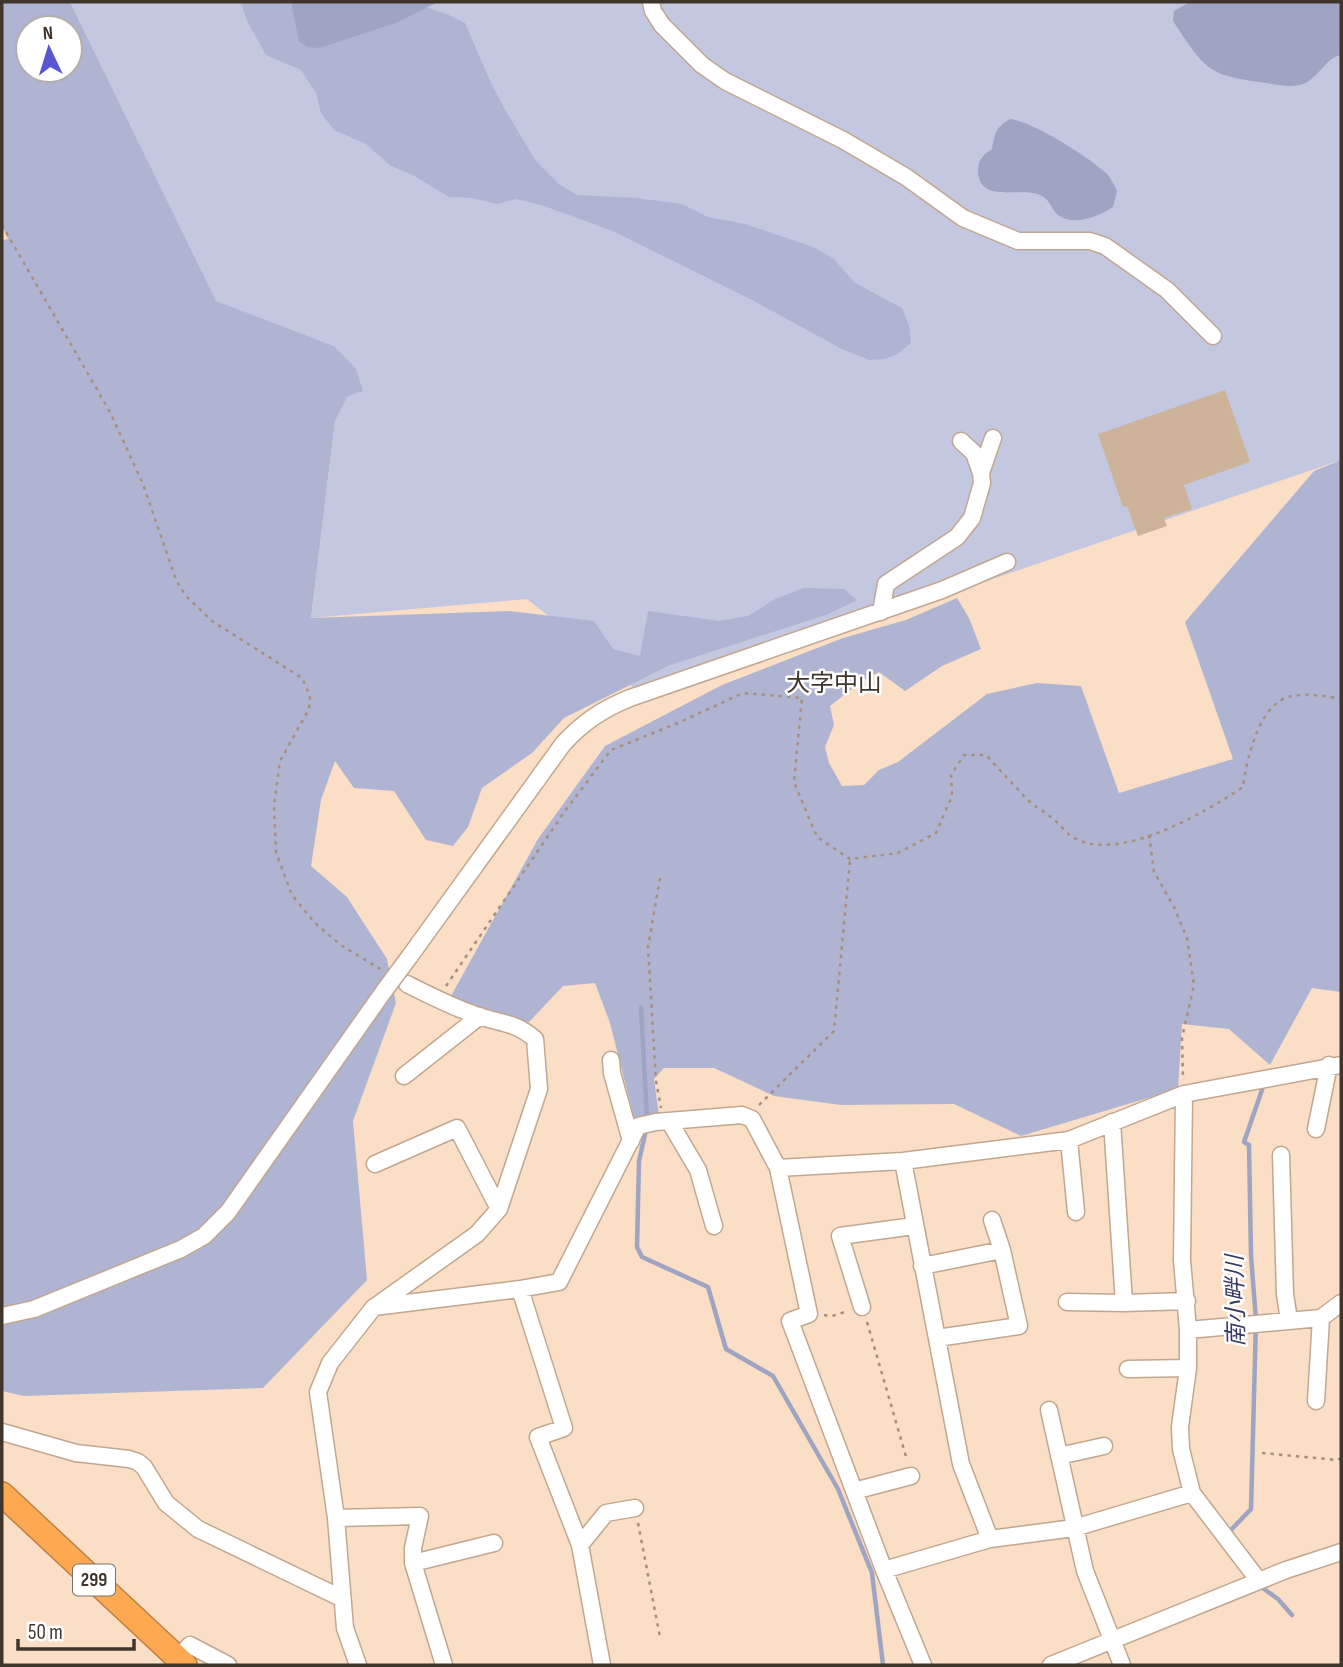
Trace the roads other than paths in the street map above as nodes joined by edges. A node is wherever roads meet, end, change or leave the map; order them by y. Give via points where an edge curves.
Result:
1 (651, 2) edge
2 (1213, 336) dead end
3 (993, 438) dead end
4 (961, 441) dead end
5 (981, 473) junction
6 (1007, 562) dead end
7 (881, 612) junction
8 (407, 984) road end
9 (480, 1016) junction
10 (611, 1060) dead end
11 (1335, 1065) edge
12 (404, 1076) dead end
13 (1184, 1094) junction
14 (666, 1121) junction
15 (1112, 1122) junction
16 (1316, 1129) dead end
17 (1069, 1140) junction
18 (632, 1142) junction
19 (1281, 1155) dead end
20 (902, 1161) junction
21 (375, 1164) dead end
22 (778, 1168) junction
23 (499, 1209) junction
24 (1076, 1212) dead end
25 (992, 1220) dead end
26 (714, 1226) dead end
27 (914, 1226) junction
28 (1002, 1250) junction
29 (922, 1266) junction
30 (520, 1289) junction
31 (1187, 1301) junction
32 (1067, 1302) dead end
33 (1124, 1303) junction
34 (1341, 1303) edge
35 (374, 1307) junction
36 (862, 1307) road end
37 (2, 1316) edge
38 (1321, 1318) junction
39 (1289, 1320) junction
40 (1188, 1330) junction
41 (937, 1338) junction
42 (1188, 1368) junction
43 (1128, 1369) dead end
44 (1316, 1401) dead end
45 (1049, 1410) dead end
46 (2, 1432) edge
47 (1104, 1446) dead end
48 (1059, 1455) junction
49 (911, 1476) road end
50 (854, 1491) junction
51 (1192, 1493) junction
52 (2, 1494) edge
53 (635, 1508) road end
54 (336, 1518) junction
55 (1074, 1528) junction
56 (990, 1539) junction
57 (494, 1543) dead end
58 (580, 1545) junction
59 (1341, 1552) edge
60 (413, 1563) junction
61 (884, 1570) junction
62 (1259, 1581) junction
63 (341, 1598) junction
64 (1113, 1640) junction
65 (182, 1662) edge
66 (228, 1665) edge
67 (358, 1665) edge
68 (444, 1665) edge
69 (602, 1665) edge
70 (923, 1665) edge
71 (1051, 1665) edge
72 (1122, 1665) edge

1 - 2 street via 662,25 725,81 843,140 971,222 1018,241 1090,241 1105,246 1167,290
3 - 5 street
4 - 5 street via 974,453
5 - 7 street via 972,518 957,537 886,584
6 - 7 street
7 - 37 street, bridge via 630,698 579,726 229,1212 204,1236 181,1249 34,1309
8 - 9 street
9 - 12 street
9 - 23 street via 520,1027 535,1039 539,1089
10 - 18 street
11 - 13 street
11 - 16 street
13 - 15 street
13 - 31 street via 1182,1260
14 - 18 street via 638,1126
14 - 22 street via 742,1115 752,1119
14 - 26 street via 701,1177
15 - 17 street
15 - 33 street
17 - 20 street
17 - 24 street
18 - 30 street via 559,1282
19 - 39 street
20 - 22 street
20 - 27 street
21 - 23 street via 457,1128
22 - 50 street via 808,1314 790,1321
23 - 35 street via 477,1234
25 - 28 street
27 - 29 street
27 - 36 street via 840,1236
28 - 29 street
28 - 41 street via 1019,1326
29 - 41 street
30 - 35 street
30 - 58 street via 564,1428 538,1437
31 - 33 street
31 - 40 street
32 - 33 street
34 - 38 street
35 - 54 street via 330,1363 318,1392
38 - 39 street
38 - 44 street
39 - 40 street
40 - 42 street
41 - 56 street via 961,1464
42 - 43 street
42 - 51 street via 1180,1427
45 - 48 street
46 - 63 street via 76,1453 138,1462 166,1503 198,1529
47 - 48 street
48 - 55 street
49 - 50 street
50 - 61 street
51 - 55 street
51 - 62 street
52 - 65 highway, 299
53 - 58 street via 606,1513
54 - 60 street via 420,1516
54 - 63 street
55 - 56 street
55 - 64 street via 1085,1571
56 - 61 street
57 - 60 street
58 - 69 street
59 - 62 street
60 - 68 street
61 - 70 street
62 - 64 street
63 - 67 street via 345,1628
64 - 71 street
64 - 72 street
65 - 66 street via 190,1645

